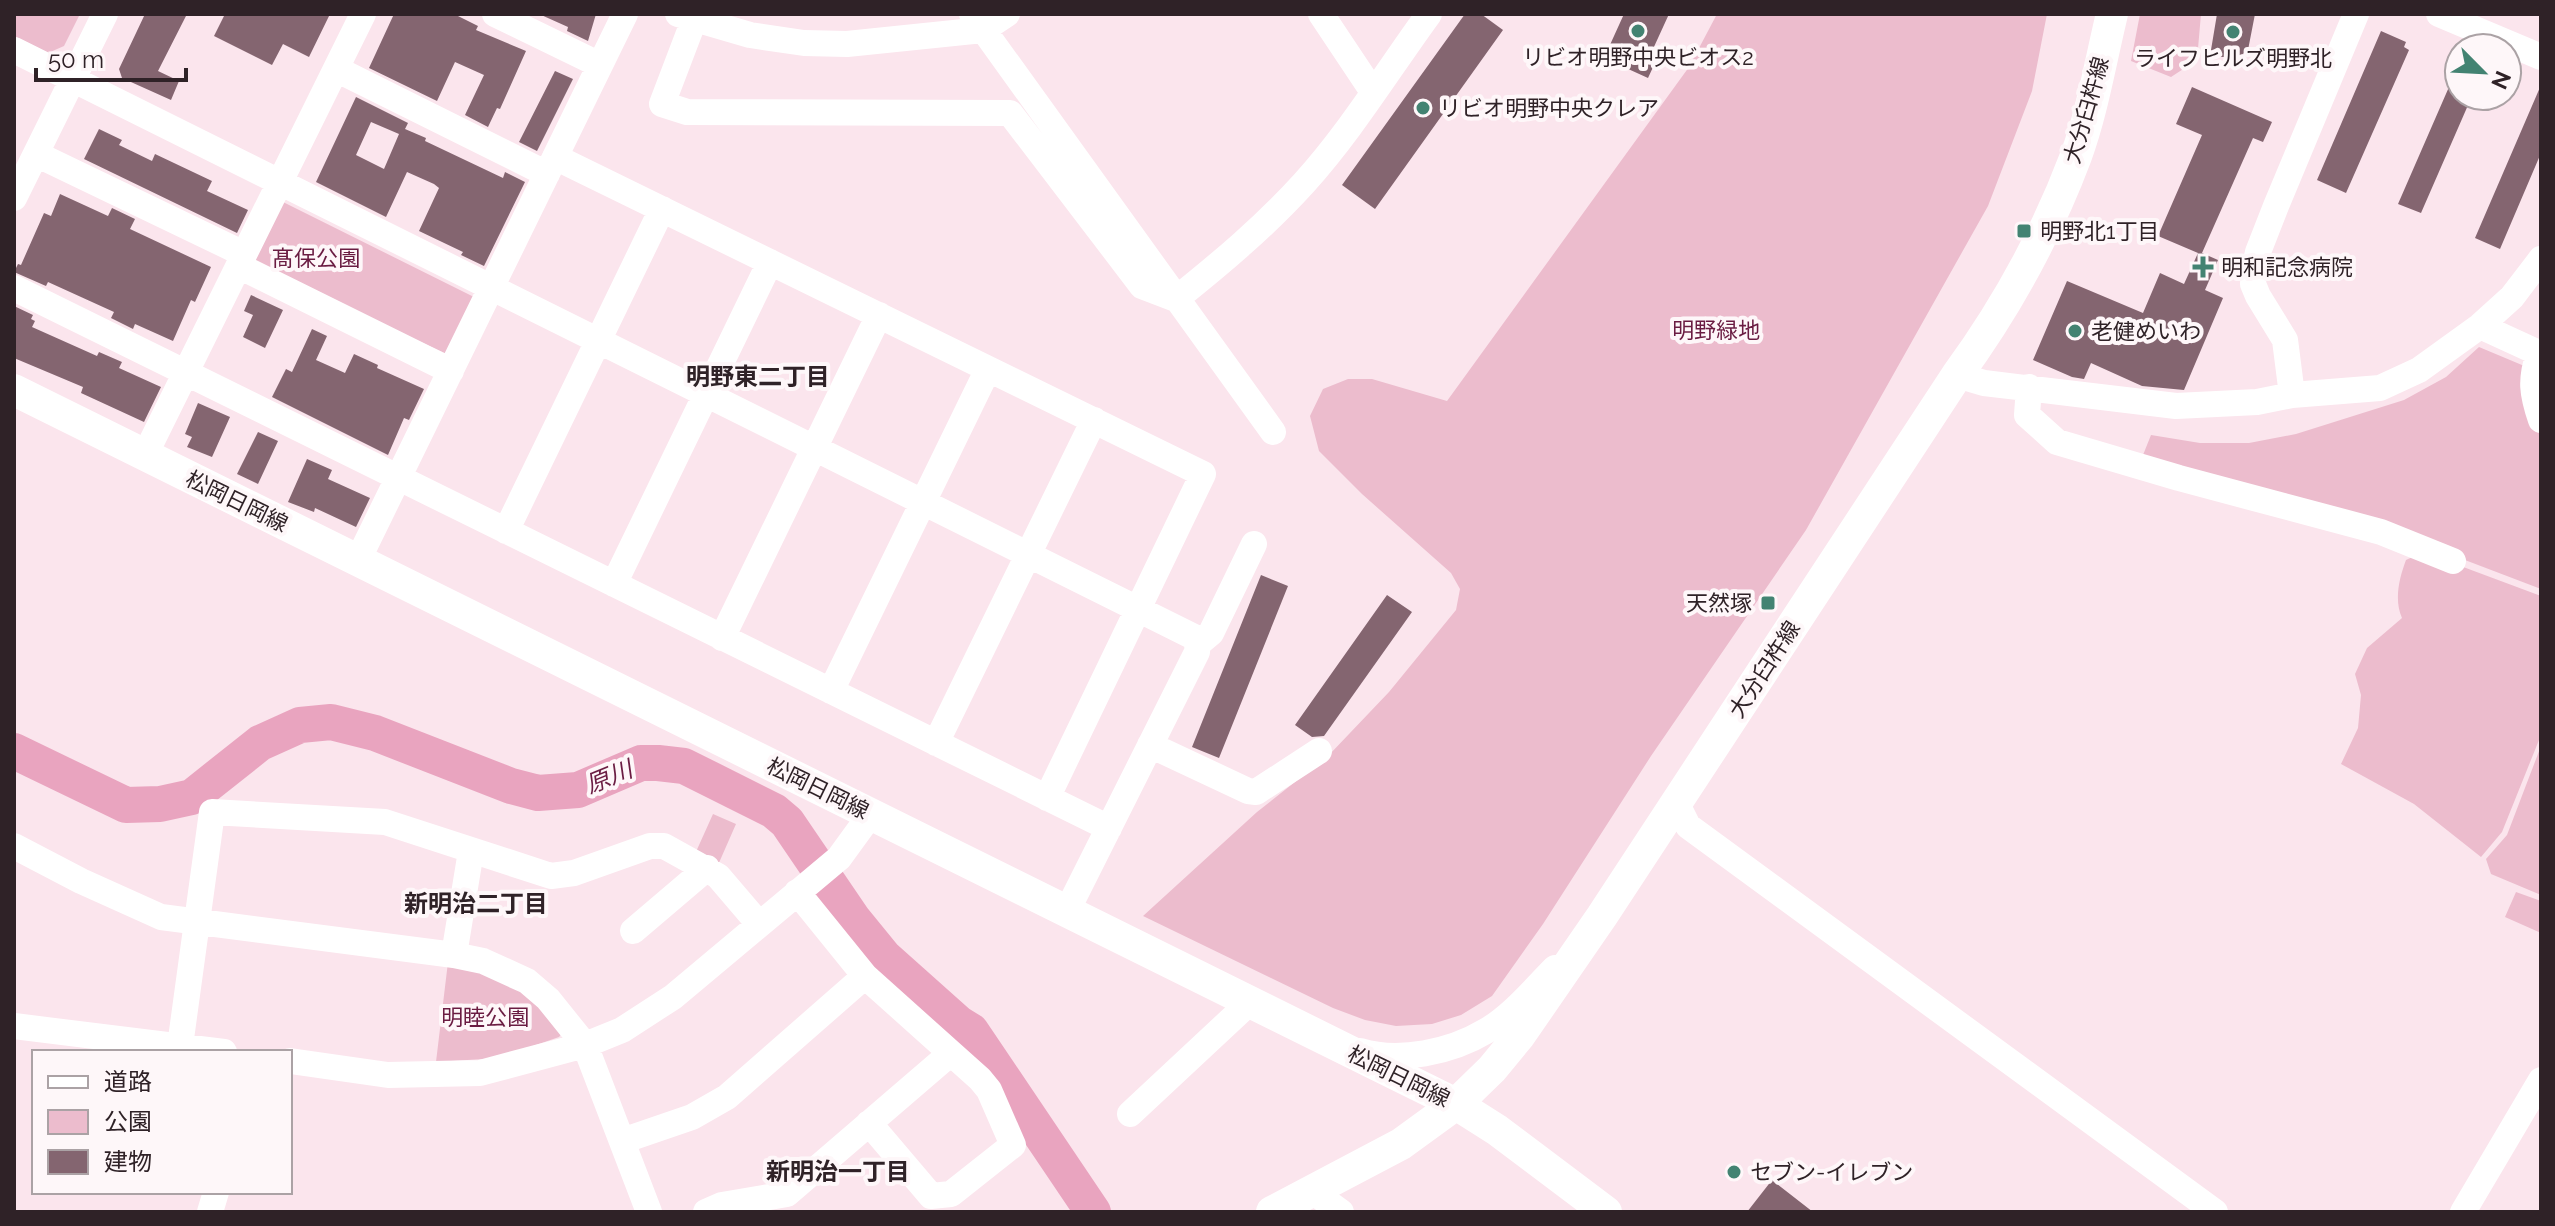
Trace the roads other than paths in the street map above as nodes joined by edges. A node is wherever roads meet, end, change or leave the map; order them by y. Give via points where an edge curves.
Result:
1 (105, 14) edge
2 (363, 14) edge
3 (495, 14) edge
4 (625, 14) edge
5 (1007, 14) edge
6 (1321, 14) edge
7 (1429, 14) edge
8 (2112, 14) edge
9 (2356, 14) edge
10 (2439, 14) edge
11 (686, 17) edge
12 (977, 22) edge
13 (14, 50) edge
14 (2541, 57) edge
15 (600, 65) junction
16 (336, 69) junction
17 (73, 80) junction
18 (1373, 92) junction
19 (36, 154) junction
20 (551, 165) junction
21 (280, 182) junction
22 (16, 189) edge
23 (662, 209) junction
24 (2541, 259) edge
25 (241, 260) junction
26 (770, 262) junction
27 (14, 288) edge
28 (492, 288) junction
29 (1176, 299) junction
30 (879, 315) junction
31 (2480, 326) junction
32 (598, 340) junction
33 (2540, 354) edge
34 (988, 369) junction
35 (451, 371) junction
36 (186, 373) junction
37 (1957, 375) junction
38 (2029, 387) junction
39 (14, 390) edge
40 (706, 394) junction
41 (2292, 395) junction
42 (1094, 420) junction
43 (2541, 420) edge
44 (1273, 432) dead end
45 (815, 447) junction
46 (145, 455) junction
47 (399, 478) junction
48 (923, 501) junction
49 (506, 531) junction
50 (1254, 544) dead end
51 (1029, 553) junction
52 (358, 560) junction
53 (2453, 561) dead end
54 (614, 584) junction
55 (1138, 608) junction
56 (722, 638) junction
57 (1199, 643) junction
58 (831, 691) junction
59 (936, 743) junction
60 (1150, 745) junction
61 (1319, 751) dead end
62 (1047, 798) junction
63 (1676, 802) junction
64 (871, 814) junction
65 (1109, 828) junction
66 (14, 846) edge
67 (471, 851) junction
68 (707, 868) junction
69 (799, 890) junction
70 (1067, 911) junction
71 (1602, 916) junction
72 (195, 922) junction
73 (759, 924) junction
74 (633, 931) dead end
75 (454, 955) junction
76 (865, 976) junction
77 (1250, 1002) junction
78 (14, 1026) edge
79 (1330, 1042) junction
80 (585, 1045) junction
81 (180, 1046) junction
82 (209, 1050) edge
83 (951, 1053) junction
84 (292, 1061) edge
85 (2541, 1080) edge
86 (1456, 1104) junction
87 (1130, 1114) dead end
88 (869, 1123) junction
89 (622, 1141) junction
90 (1312, 1191) junction
91 (649, 1212) edge
92 (706, 1212) edge
93 (1272, 1212) edge
94 (1341, 1212) edge
95 (1606, 1212) edge
96 (2215, 1212) edge
97 (2463, 1212) edge

1 - 17 street
2 - 16 street
3 - 15 street
4 - 15 street
5 - 12 street
6 - 18 street
7 - 18 street
8 - 37 main road, 大分臼杵線 via 2076,154 1991,329
9 - 41 street via 2254,270 2258,296 2285,340
10 - 14 street
11 - 12 street via 750,35 818,43 882,42
11 - 29 street via 662,104 687,112 1010,113 1142,286
12 - 29 street
13 - 17 street
15 - 20 street
16 - 20 street
16 - 21 street
17 - 19 street
17 - 21 street
18 - 29 street via 1305,181 1261,228
19 - 22 street
19 - 25 street
20 - 23 street
20 - 28 street
21 - 25 street
21 - 28 street
23 - 26 street
23 - 32 street
24 - 31 street via 2512,297
25 - 35 street
25 - 36 street
26 - 30 street
26 - 40 street
27 - 36 street
28 - 32 street
28 - 35 street
29 - 44 street
30 - 34 street
30 - 45 street
31 - 33 street
31 - 41 street via 2419,370 2380,388
32 - 40 street
32 - 49 street
33 - 43 street via 2531,375
34 - 42 street
34 - 48 street
35 - 47 street
36 - 46 street
36 - 47 street
37 - 38 street
37 - 63 main road, 大分臼杵線
38 - 41 street via 2176,406
38 - 53 street via 2027,415 2057,442 2381,532
39 - 46 main road, 松岡日岡線
40 - 45 street
40 - 54 street
42 - 51 street
42 - 55 street via 1203,474
45 - 48 street
45 - 56 street
46 - 52 main road, 松岡日岡線
47 - 49 street
47 - 52 street
48 - 51 street
48 - 58 street
49 - 54 street
50 - 57 street via 1211,633
51 - 55 street
51 - 59 street
52 - 64 main road, 松岡日岡線
54 - 56 street
55 - 57 street via 1194,635
55 - 62 street
56 - 58 street
57 - 60 street
58 - 59 street
59 - 62 street
60 - 61 street via 1256,792
60 - 65 street
62 - 65 street
63 - 71 main road, 大分臼杵線
63 - 96 street via 1688,826
64 - 69 street via 839,858
64 - 70 main road, 松岡日岡線
65 - 70 street
66 - 72 street via 137,907
67 - 68 street via 559,876 660,845
67 - 72 street via 385,822 212,812
67 - 75 street
68 - 73 street
68 - 74 street
69 - 73 street
69 - 76 street
70 - 77 main road, 松岡日岡線
71 - 79 street via 1508,1015 1464,1042 1402,1056 1369,1054
71 - 86 main road, 大分臼杵線 via 1520,1035
72 - 75 street
72 - 81 street
73 - 80 street via 673,997 622,1030
75 - 80 street via 483,961 527,981
76 - 83 street
76 - 89 street via 727,1097 692,1117
77 - 79 main road, 松岡日岡線
77 - 87 street
78 - 81 street
79 - 86 main road, 松岡日岡線
80 - 84 street via 480,1073 388,1075
80 - 89 street
81 - 82 street
83 - 88 street
83 - 88 street via 989,1090 1013,1145 951,1194 931,1196
85 - 97 street
86 - 90 main road, 大分臼杵線 via 1401,1144
86 - 95 main road, 松岡日岡線
88 - 92 street via 787,1194
89 - 91 street
90 - 93 main road, 大分臼杵線
90 - 94 street

